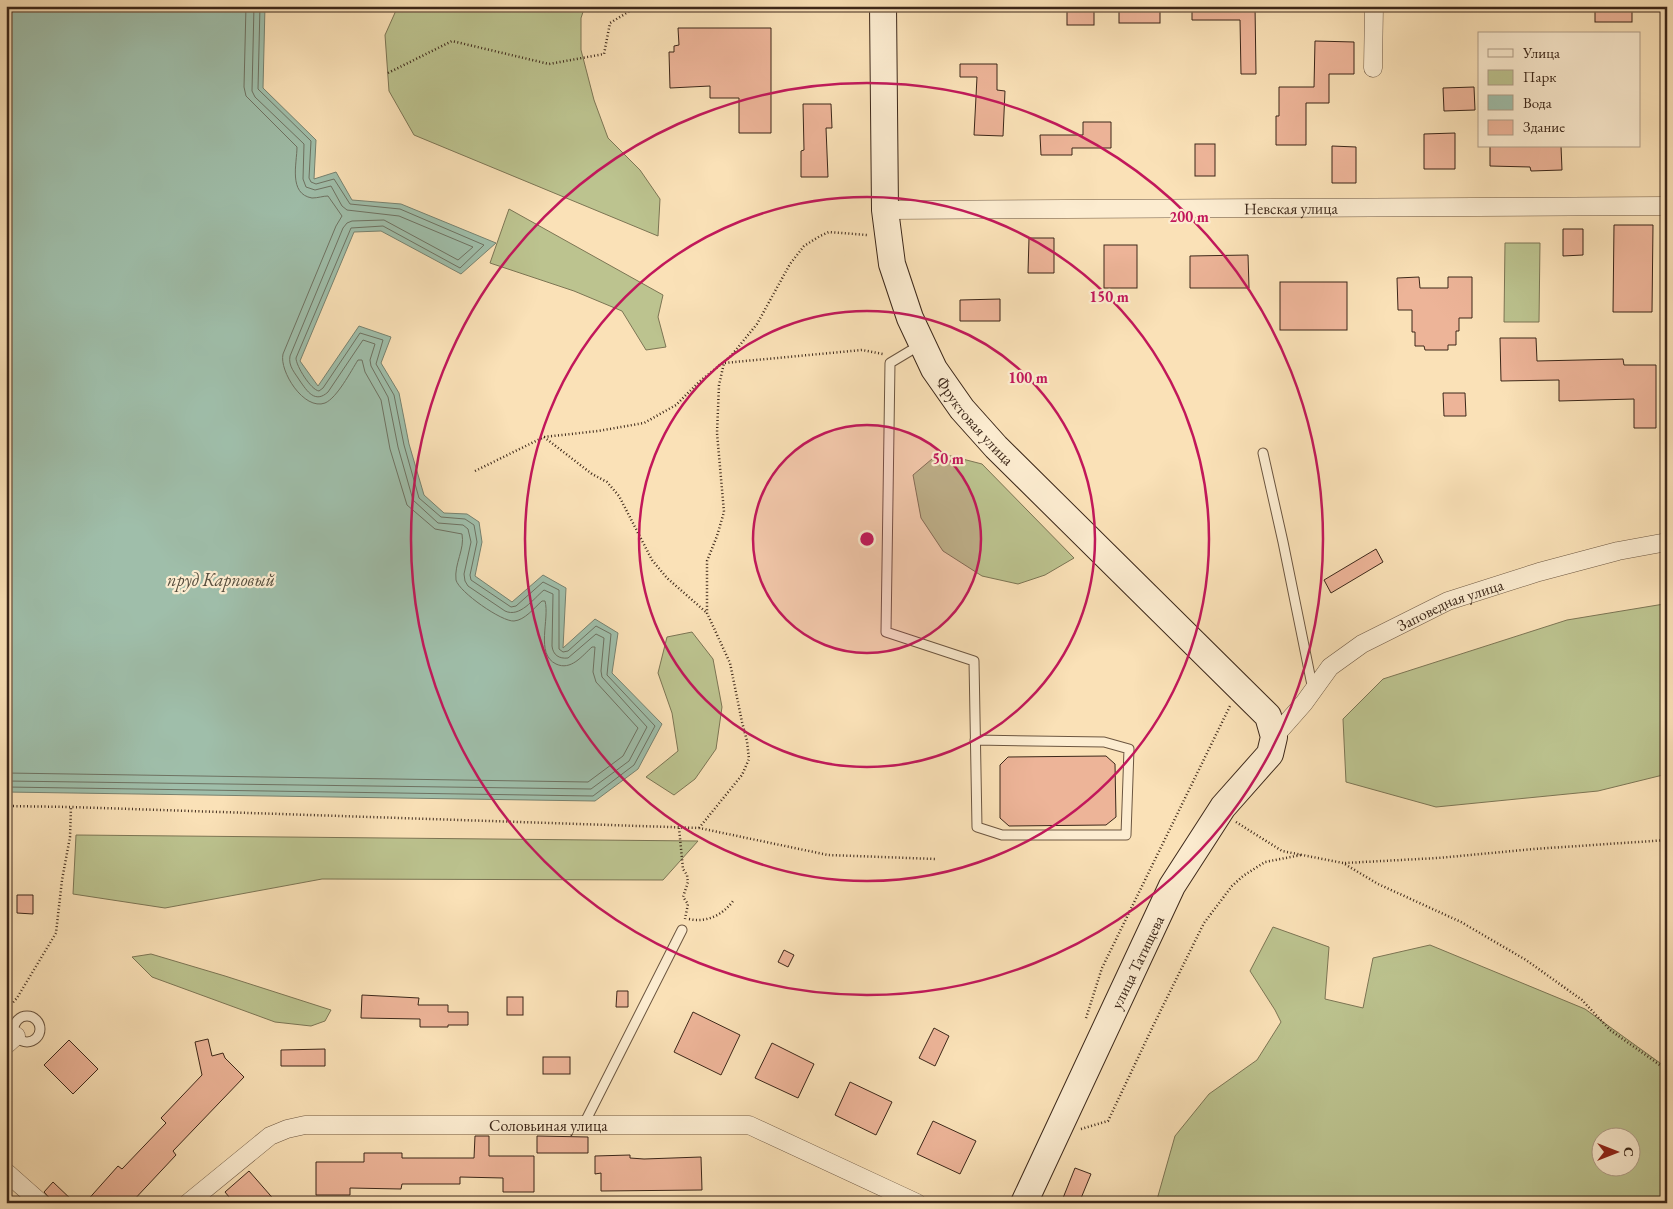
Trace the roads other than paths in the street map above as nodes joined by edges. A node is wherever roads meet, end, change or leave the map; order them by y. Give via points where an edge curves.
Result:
1 (883, 6) edge
2 (1374, 6) edge
3 (1373, 68) dead end
4 (1667, 206) edge
5 (885, 210) junction
6 (922, 344) junction
7 (1263, 453) dead end
8 (1667, 542) edge
9 (1313, 691) junction
10 (1274, 737) junction
11 (975, 740) junction
12 (682, 930) road end
13 (584, 1124) junction
14 (6, 1172) edge
15 (41, 1203) edge
16 (188, 1203) edge
17 (917, 1203) edge
18 (1024, 1203) edge

1 - 5 street, Фруктовая улица
2 - 3 street
4 - 5 street, Невская улица
5 - 6 street, Фруктовая улица via 892,264
6 - 10 street, Фруктовая улица via 962,409 996,447 1268,716
6 - 11 lane via 890,363 886,632 974,661
7 - 9 lane
8 - 9 street, Заповедная улица via 1539,572 1448,602 1362,644 1330,667
9 - 10 street, Заповедная улица
10 - 18 street, улица Татищева via 1270,754 1221,810 1172,886
11 - 11 lane via 1104,742 1128,749 1126,835 1002,835 977,827
12 - 13 lane
13 - 16 street, Соловьиная улица via 305,1125 270,1136
13 - 17 street, Соловьиная улица via 749,1125
14 - 15 street

